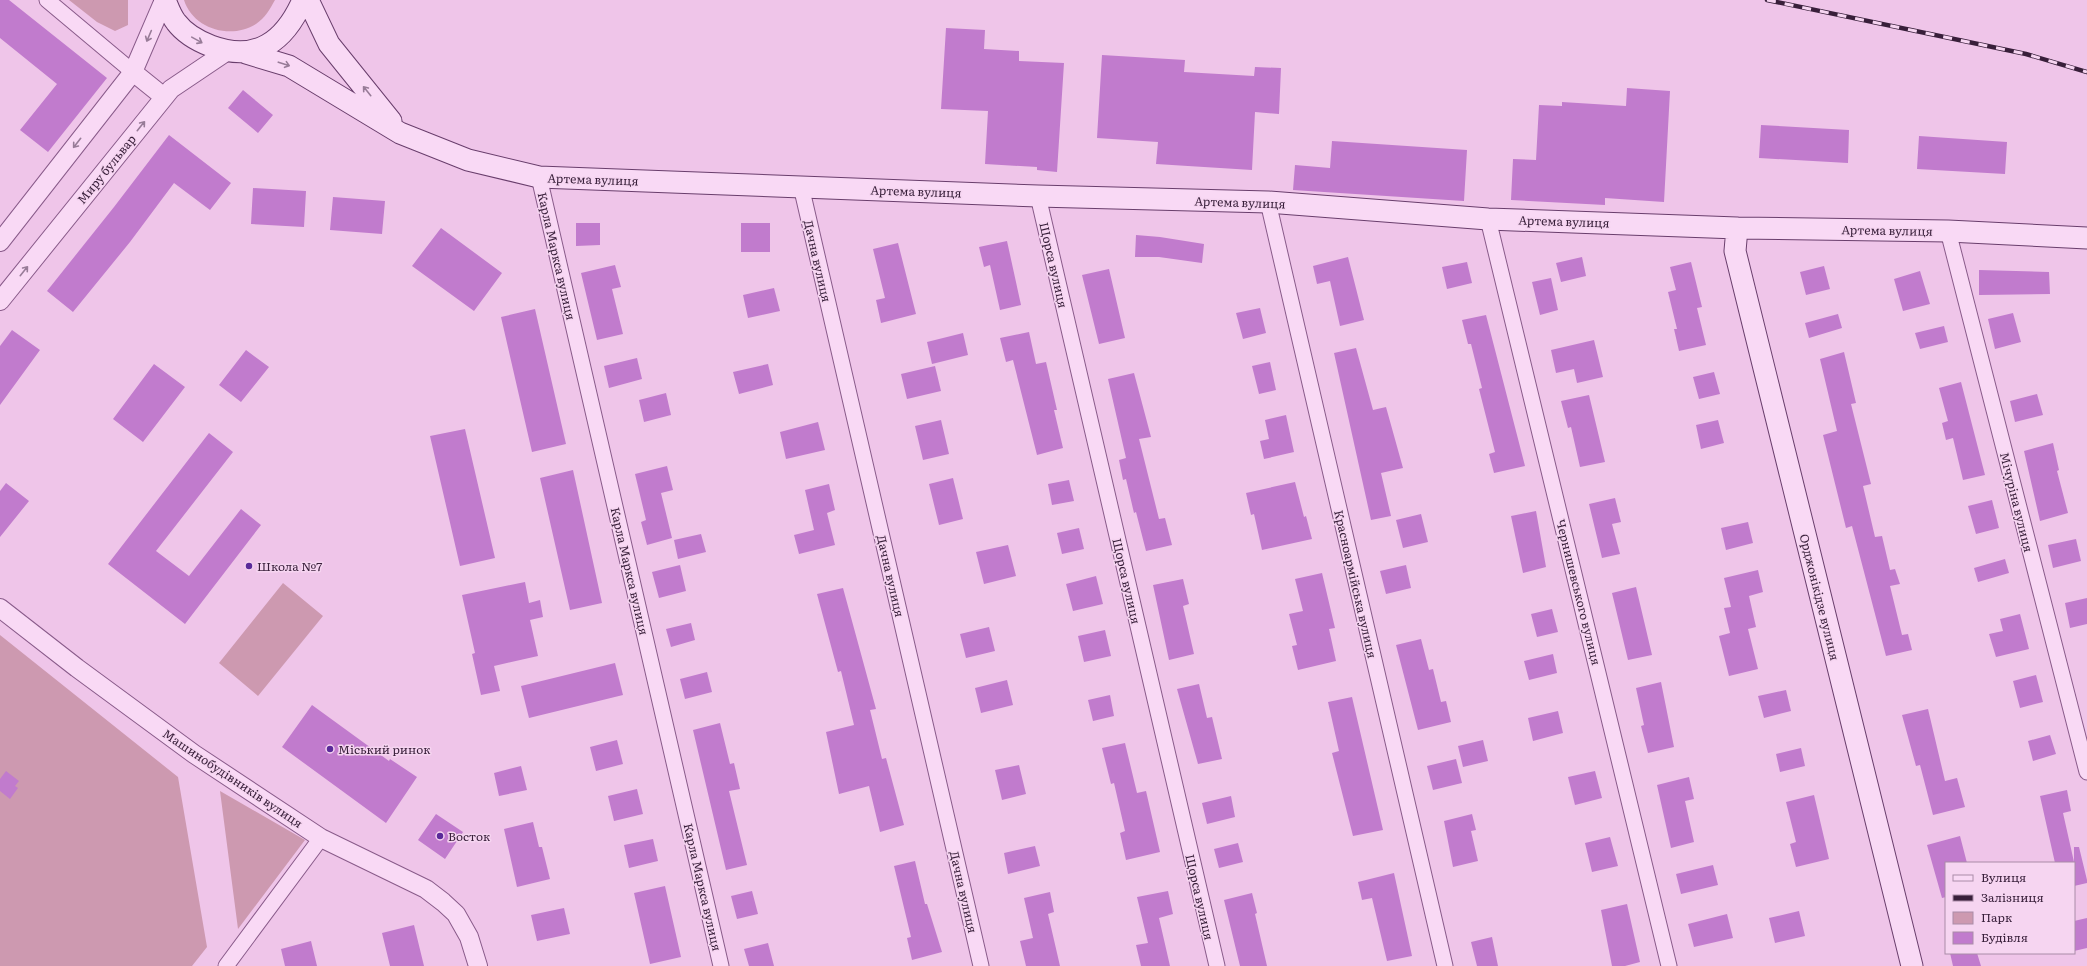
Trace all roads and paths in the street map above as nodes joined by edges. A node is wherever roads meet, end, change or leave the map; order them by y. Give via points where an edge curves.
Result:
1 (47, 0) edge
2 (164, 0) edge
3 (303, 0) edge
4 (308, 0) edge
5 (236, 52) junction
6 (133, 72) junction
7 (164, 98) junction
8 (400, 133) junction
9 (539, 177) junction
10 (801, 186) junction
11 (1038, 196) junction
12 (1268, 202) junction
13 (1488, 219) junction
14 (1737, 228) junction
15 (1948, 231) junction
16 (2087, 238) edge
17 (0, 242) edge
18 (0, 301) edge
19 (0, 608) edge
20 (2087, 772) edge
21 (321, 838) junction
22 (226, 966) edge
23 (478, 966) edge
24 (721, 966) edge
25 (981, 966) edge
26 (1216, 966) edge
27 (1445, 966) edge
28 (1669, 966) edge
29 (1912, 966) edge

1 - 6 street
2 -> 5 main road, Артема вулиця via 176,22 195,40
2 -> 6 street
3 - 5 main road via 294,19 282,35 263,48
8 -> 4 main road, Артема вулиця via 329,44
5 - 7 street, Миру бульвар via 171,89
5 -> 8 main road, Артема вулиця via 289,66
6 - 7 street
6 -> 17 street
18 -> 7 street, Миру бульвар
8 - 9 main road, Артема вулиця via 468,160
9 - 10 main road, Артема вулиця
9 - 24 street, Карла Маркса вулиця
10 - 11 main road, Артема вулиця
10 - 25 street, Дачна вулиця
11 - 12 main road, Артема вулиця
11 - 26 street, Щорса вулиця
12 - 13 main road, Артема вулиця
12 - 27 street, Красноармійська вулиця
13 - 14 main road, Артема вулиця
13 - 28 street, Чернишевського вулиця
14 - 15 main road, Артема вулиця
14 - 29 main road, Орджонікідзе вулиця via 1735,251
15 - 16 main road, Артема вулиця
15 - 20 street, Мічуріна вулиця
19 - 21 street, Машинобудівників вулиця via 194,754
21 - 22 street
21 - 23 street, Машинобудівників вулиця via 426,889 443,902 456,914 469,937

